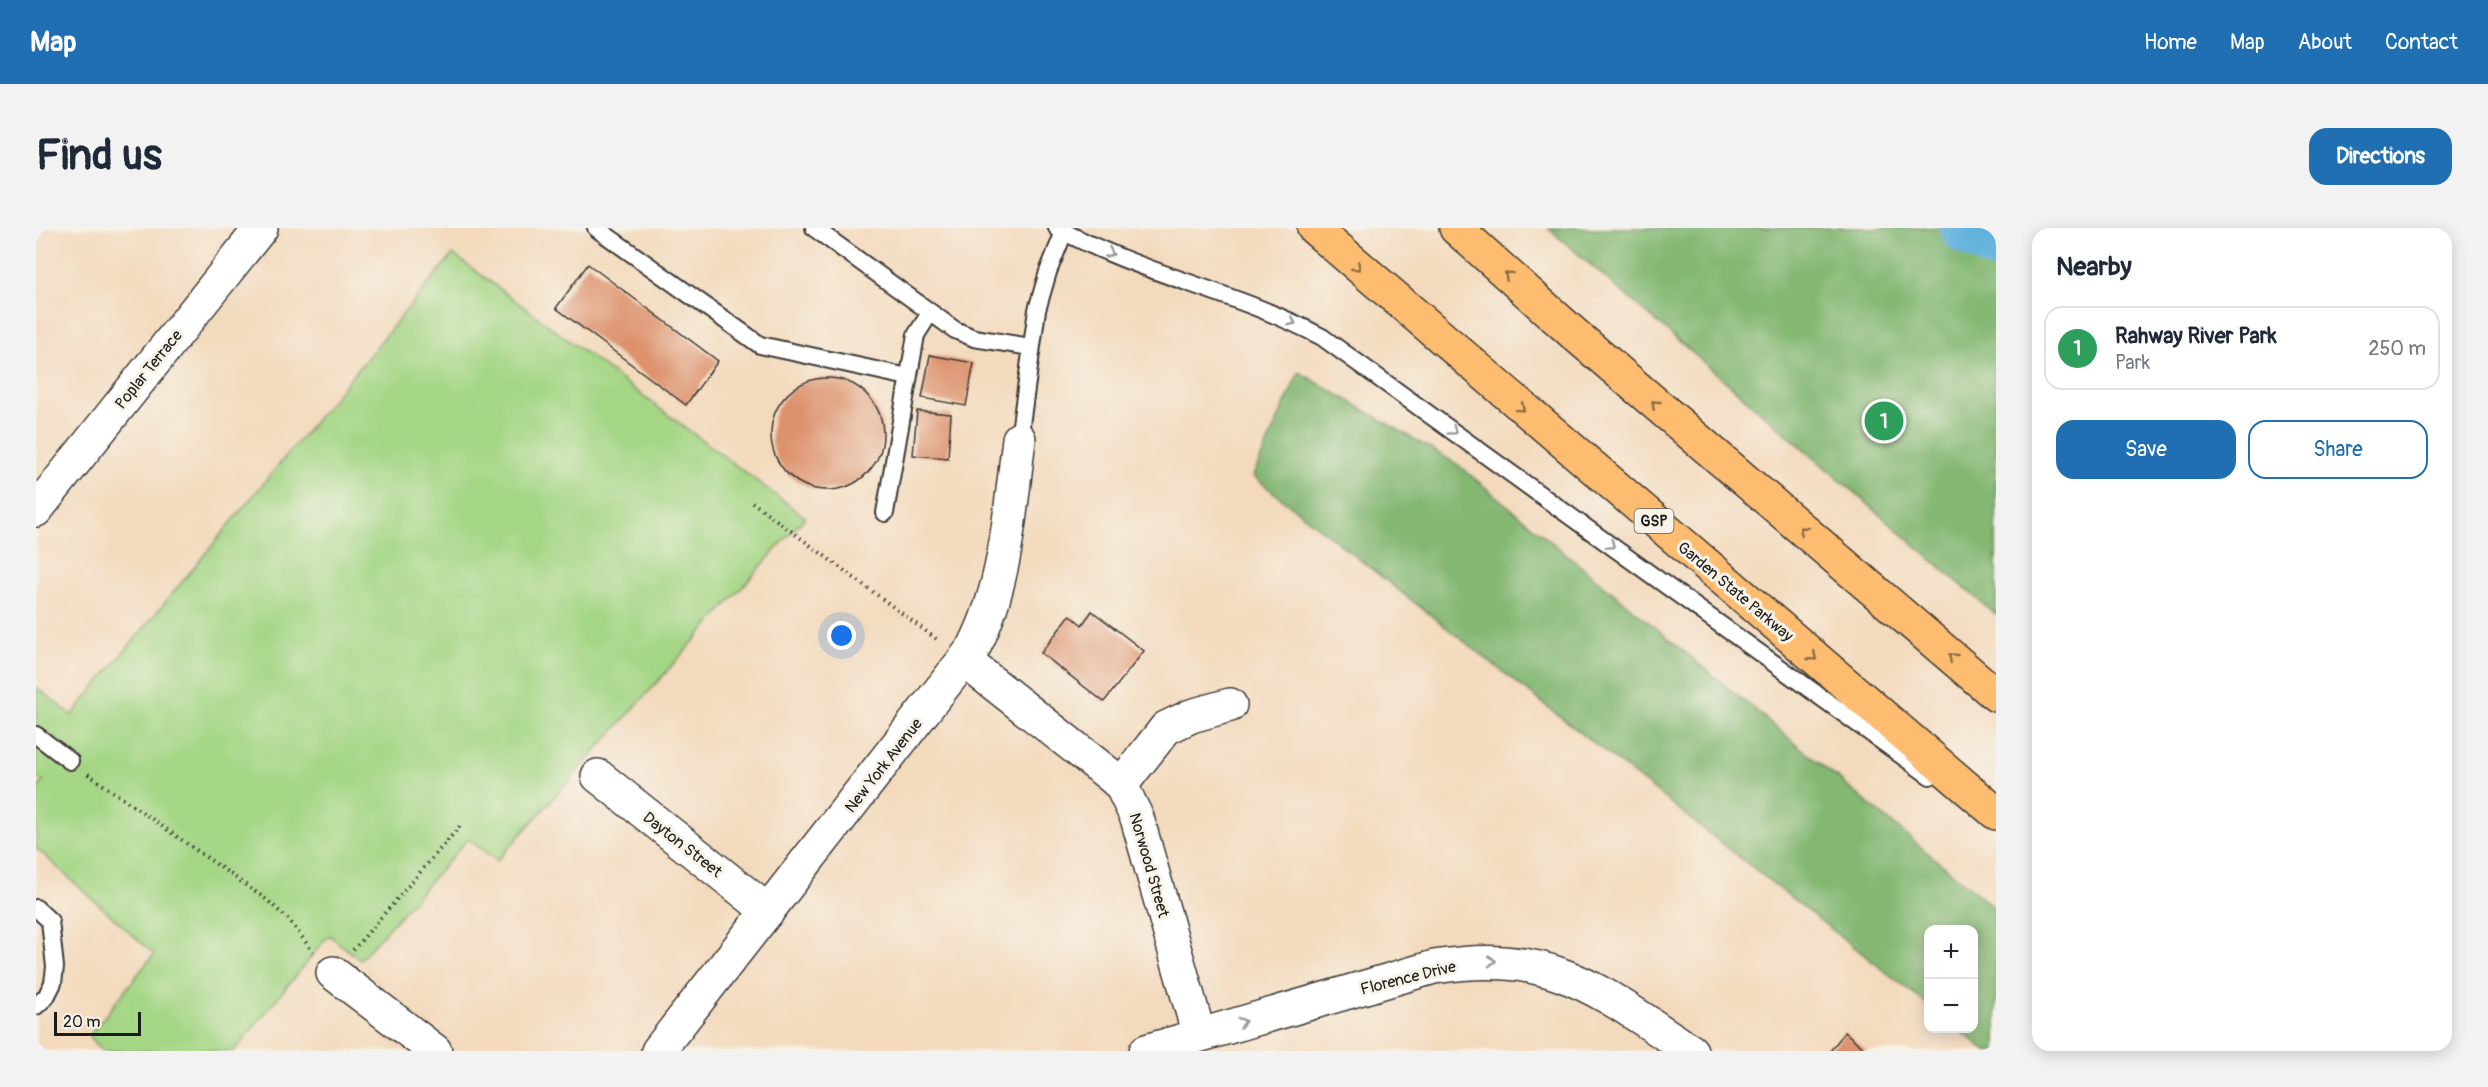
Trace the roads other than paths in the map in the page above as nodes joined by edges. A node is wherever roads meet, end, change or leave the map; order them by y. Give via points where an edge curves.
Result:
1 (261, 228) edge
2 (596, 228) edge
3 (814, 228) edge
4 (1314, 228) edge
5 (1456, 228) edge
6 (1061, 230) edge
7 (930, 314) junction
8 (1031, 347) junction
9 (908, 377) junction
10 (1018, 439) joint
11 (36, 510) edge
12 (885, 513) dead end
13 (965, 661) junction
14 (1996, 695) edge
15 (1230, 705) dead end
16 (36, 735) edge
17 (70, 761) road end
18 (598, 776) dead end
19 (1121, 785) junction
20 (1996, 813) edge
21 (1996, 824) edge
22 (36, 908) edge
23 (768, 911) junction
24 (333, 973) road end
25 (36, 1006) edge
26 (1199, 1035) junction
27 (435, 1051) edge
28 (658, 1051) edge
29 (1146, 1051) edge
30 (1691, 1051) edge

1 - 11 street, Poplar Terrace
2 - 9 lane via 760,345
3 - 7 lane
4 -> 20 highway, Garden State Parkway / GSP
14 -> 5 highway
6 - 8 lane via 1042,290
6 -> 21 lane via 1137,265 1270,312 1322,337
7 - 8 lane via 974,338
7 - 9 lane via 916,335
8 - 10 lane
9 - 12 lane
10 - 13 street, New York Avenue via 996,593 982,632
13 - 19 street, Norwood Street
13 - 23 street, New York Avenue
15 - 19 street via 1166,728
16 - 17 lane
18 - 23 street, Dayton Street
19 - 26 street, Norwood Street via 1137,818
22 - 25 lane via 50,921 56,968 46,997
23 - 28 street, New York Avenue
24 - 27 street
26 - 29 street, Florence Drive
26 -> 30 street, Florence Drive via 1434,967 1502,961 1545,968 1587,985

